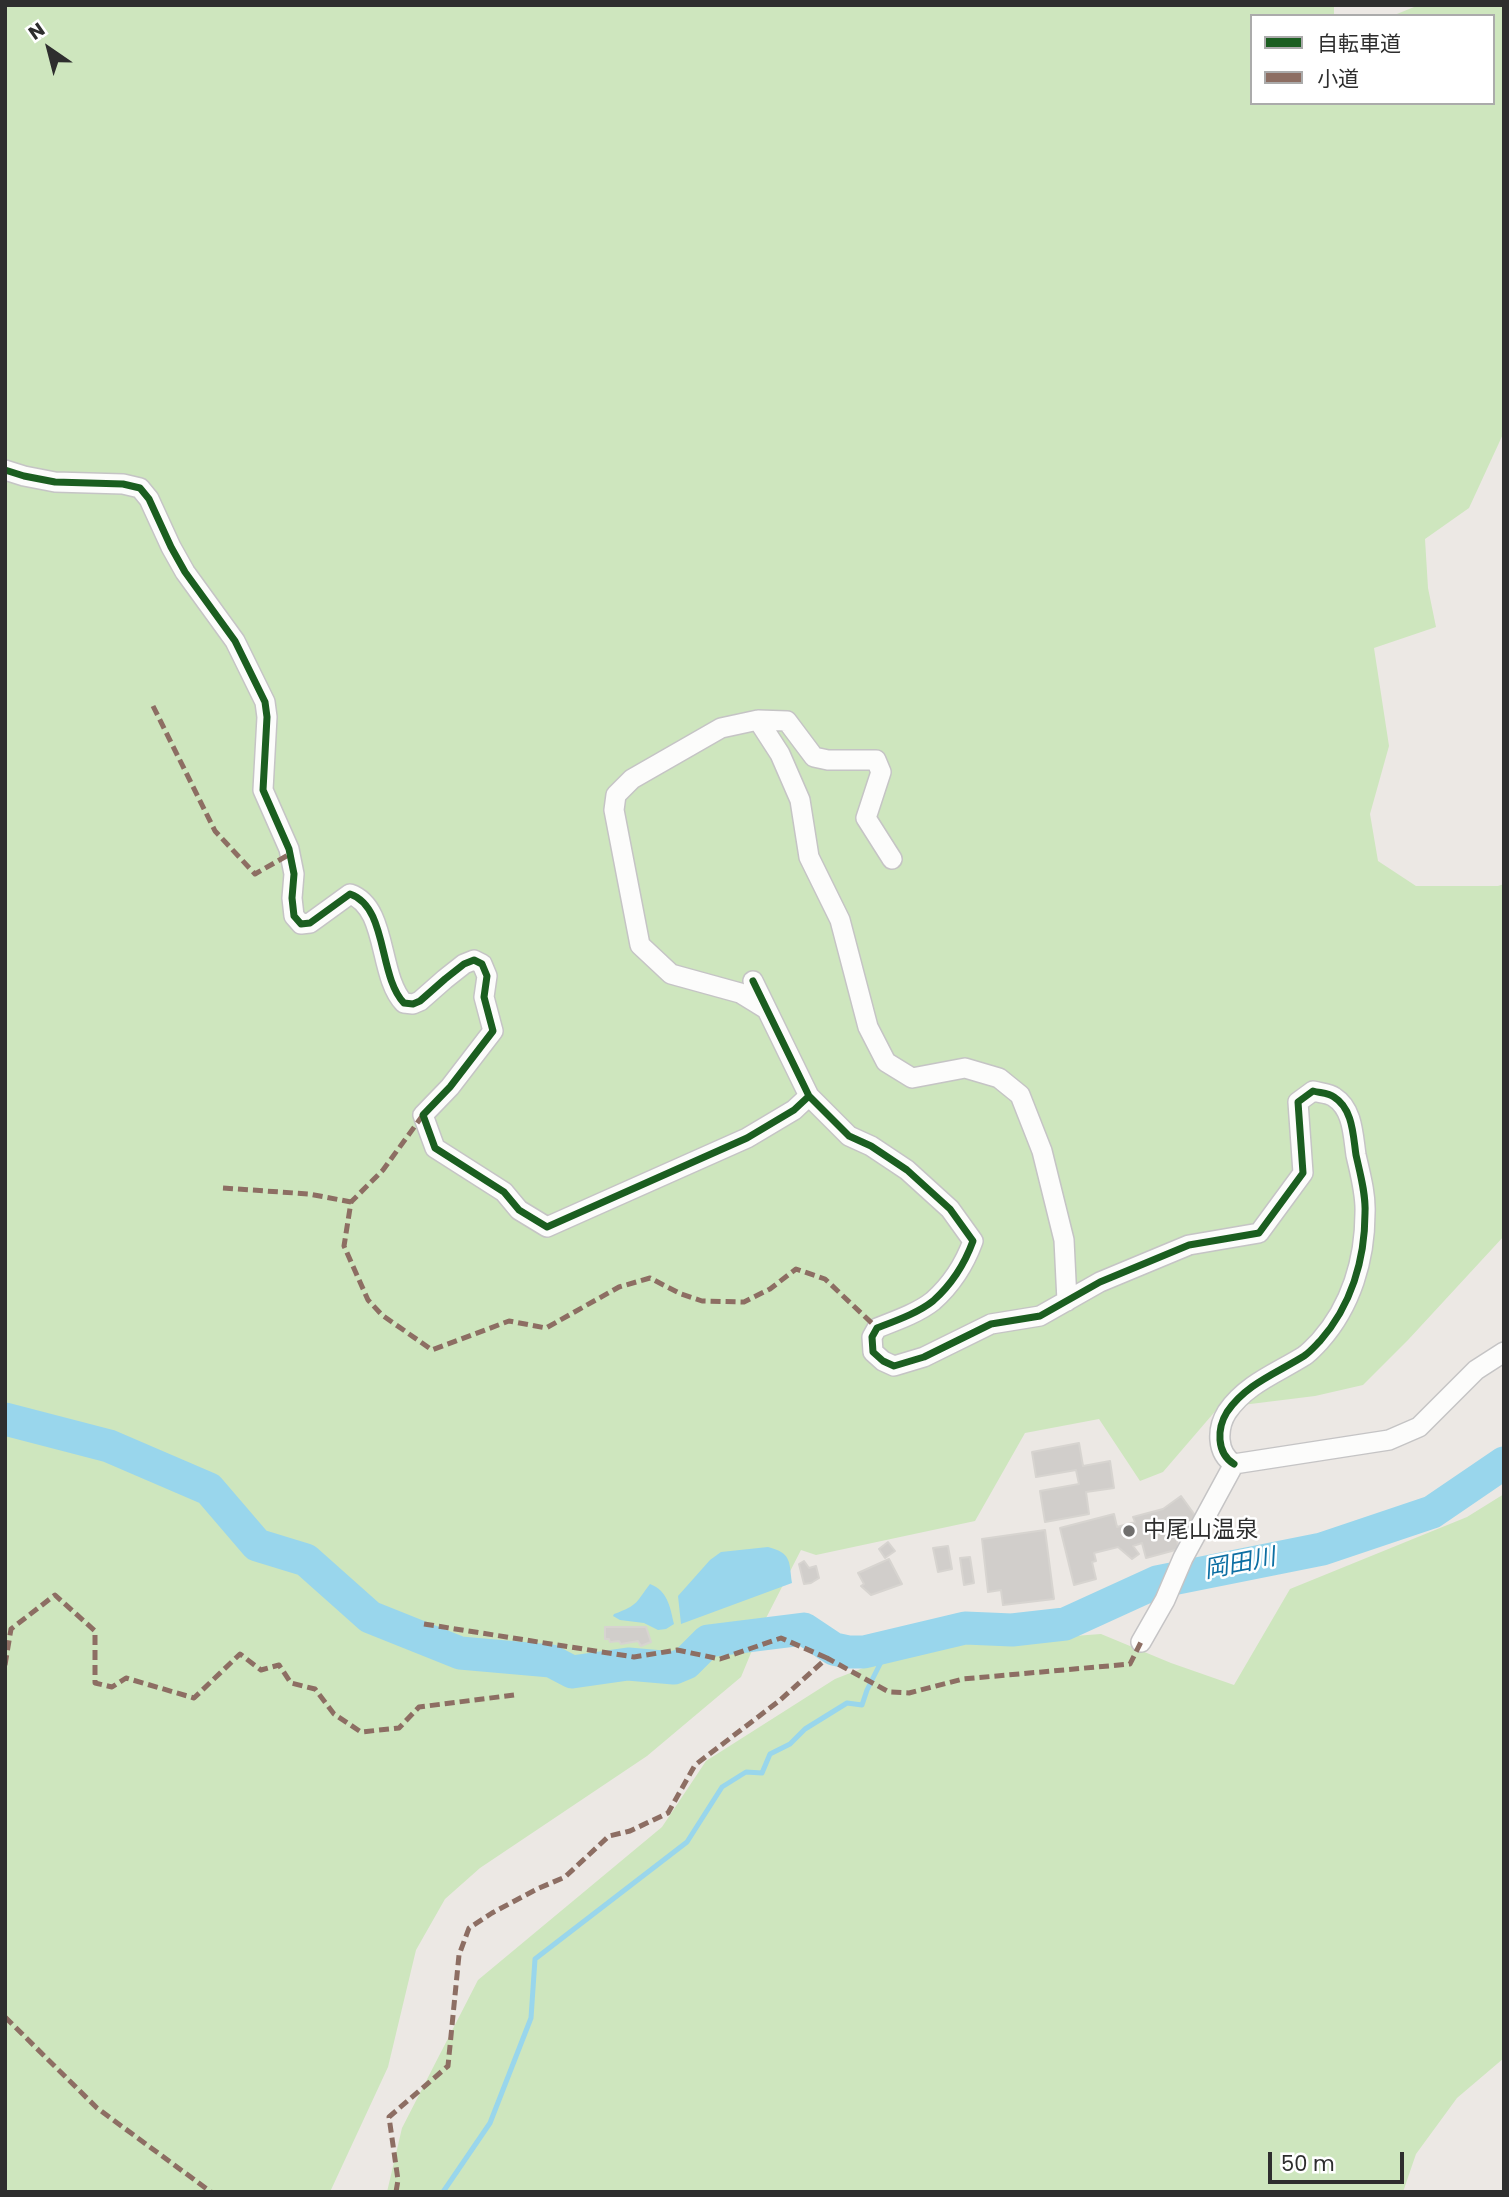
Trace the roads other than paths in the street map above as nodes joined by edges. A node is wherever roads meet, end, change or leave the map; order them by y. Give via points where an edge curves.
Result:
1 (5, 470) edge
2 (758, 720) junction
3 (892, 859) dead end
4 (753, 981) dead end
5 (767, 1010) junction
6 (809, 1096) junction
7 (1067, 1301) junction
8 (1504, 1352) edge
9 (1234, 1464) junction
10 (1140, 1642) dead end

1 - 6 street via 55,482 122,484 140,488 149,499 185,572 235,642 265,702 263,790 289,849 294,916 301,924 310,923 350,894 358,897 379,933 394,990 404,1003 419,1001 464,964 474,960 482,964 493,1031 423,1115 435,1147 547,1227 747,1138
2 - 3 street via 787,721 814,757 876,760 881,772 866,818
2 - 5 street via 721,728 632,779 616,795 614,810 640,945 671,974 740,993
2 - 7 street via 780,754 800,800 809,857 840,920 868,1027 886,1062 912,1078 965,1068 999,1078 1020,1095 1042,1151 1064,1240
4 - 5 street
5 - 6 street
6 - 7 street via 849,1136 906,1170 950,1209 973,1241 965,1264 932,1301 877,1328 873,1352 883,1361 894,1366 924,1357 991,1324 1040,1316
7 - 9 street via 1100,1282 1189,1245 1259,1233 1303,1173 1298,1102 1313,1091 1333,1096 1347,1109 1366,1210 1355,1284 1334,1325 1308,1354 1246,1389 1227,1412 1220,1426 1219,1445
8 - 9 street via 1476,1370 1419,1427 1389,1440
9 - 10 street

